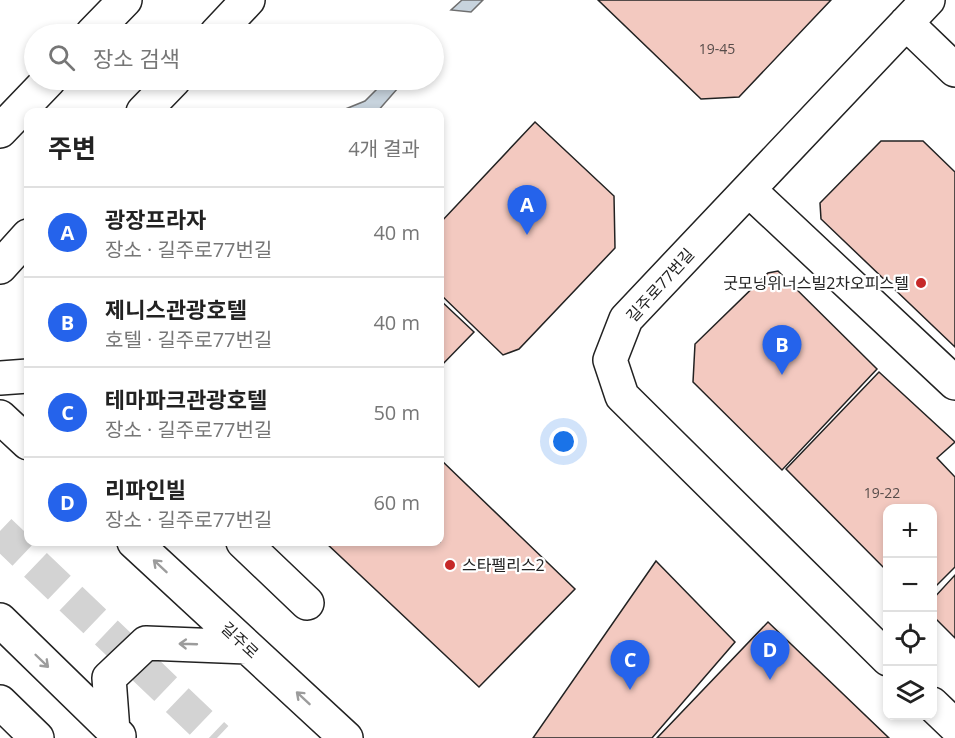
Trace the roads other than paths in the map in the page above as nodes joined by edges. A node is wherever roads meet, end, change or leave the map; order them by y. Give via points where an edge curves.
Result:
1 (125, 0) edge
2 (248, 0) edge
3 (928, 0) edge
4 (906, 23) junction
5 (102, 24) edge
6 (225, 24) edge
7 (955, 70) edge
8 (39, 90) edge
9 (164, 90) edge
10 (147, 108) edge
11 (0, 131) edge
12 (749, 190) junction
13 (24, 240) edge
14 (0, 267) edge
15 (955, 383) edge
16 (0, 417) edge
17 (24, 439) edge
18 (138, 546) edge
19 (247, 546) edge
20 (307, 603) dead end
21 (3, 625) edge
22 (247, 647) junction
23 (883, 654) edge
24 (0, 702) edge
25 (937, 708) edge
26 (955, 726) edge
27 (117, 734) edge
28 (37, 738) edge
29 (346, 738) edge

1 - 5 main road
2 - 6 main road
3 - 4 main road, 길주로77번길
4 - 7 main road
4 - 12 main road, 길주로77번길
8 - 11 main road
9 - 10 main road
12 - 15 main road
12 - 23 main road, 길주로77번길 via 626,319 610,360 622,396
13 - 14 main road
16 - 17 main road
22 -> 18 main road, 길주로
19 - 20 main road
21 -> 27 main road
22 -> 27 main road via 146,642 109,678
29 -> 22 main road, 길주로
24 - 28 main road
25 - 26 main road

